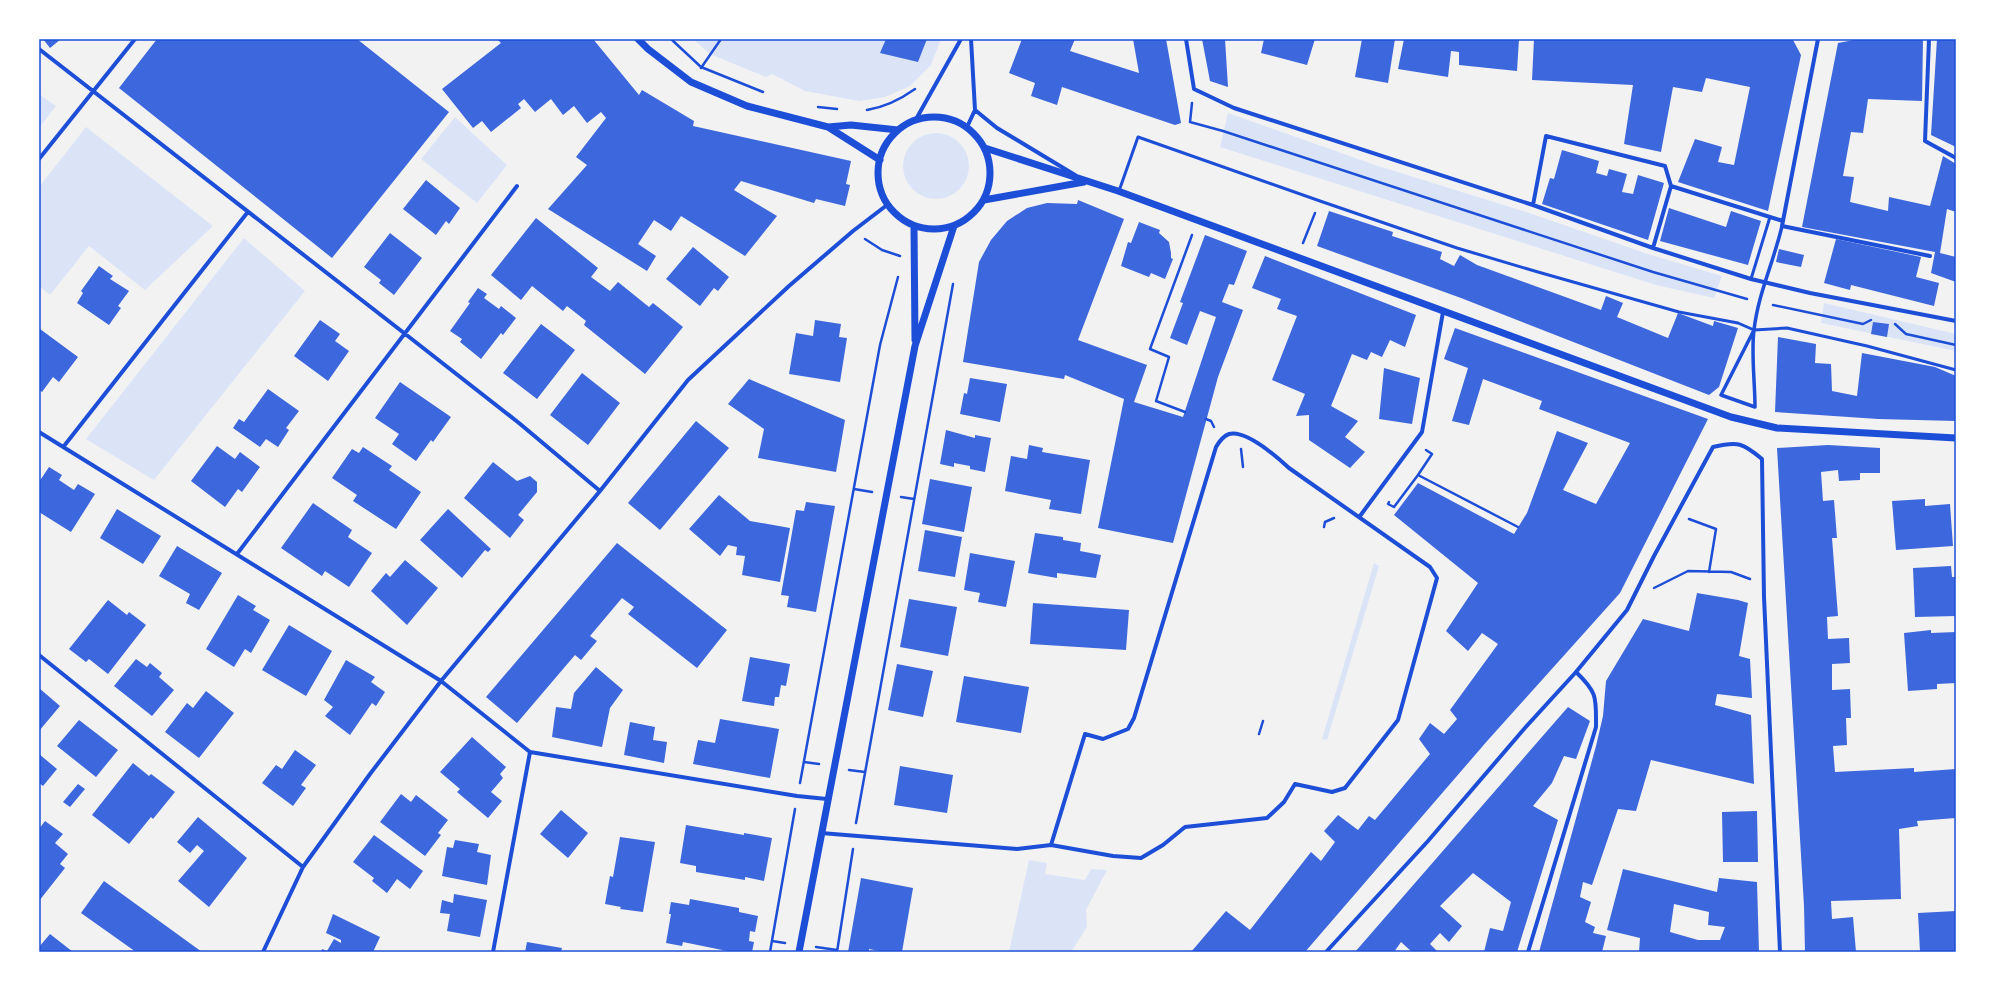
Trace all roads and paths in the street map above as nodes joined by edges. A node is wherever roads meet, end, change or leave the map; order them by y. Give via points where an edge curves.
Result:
1 (135, 39) edge
2 (638, 39) edge
3 (671, 39) edge
4 (721, 39) edge
5 (961, 39) edge
6 (970, 39) edge
7 (1186, 39) edge
8 (1818, 39) edge
9 (1928, 39) edge
10 (39, 50) edge
11 (704, 62) dead end
12 (919, 87) dead end
13 (1194, 89) junction
14 (93, 91) junction
15 (766, 93) dead end
16 (813, 106) dead end
17 (839, 110) dead end
18 (865, 110) dead end
19 (975, 110) junction
20 (915, 121) junction
21 (828, 127) junction
22 (967, 127) junction
23 (898, 130) junction
24 (985, 148) junction
25 (1956, 158) edge
26 (39, 159) edge
27 (880, 160) junction
28 (1086, 181) junction
29 (517, 186) dead end
30 (1671, 186) junction
31 (1118, 191) junction
32 (984, 200) junction
33 (1320, 201) junction
34 (887, 205) junction
35 (1533, 205) junction
36 (247, 213) junction
37 (1770, 217) junction
38 (1197, 221) junction
39 (1783, 221) junction
40 (914, 226) junction
41 (954, 226) junction
42 (1782, 226) junction
43 (862, 236) dead end
44 (1654, 248) junction
45 (1930, 256) dead end
46 (902, 257) dead end
47 (1297, 258) junction
48 (899, 272) dead end
49 (1751, 279) junction
50 (954, 281) dead end
51 (1765, 281) junction
52 (1760, 302) junction
53 (1443, 312) junction
54 (1879, 320) dead end
55 (1956, 321) edge
56 (1893, 323) dead end
57 (1754, 330) junction
58 (404, 333) junction
59 (1956, 345) edge
60 (915, 346) junction
61 (1956, 370) edge
62 (1185, 412) dead end
63 (39, 432) edge
64 (1956, 438) edge
65 (1414, 442) junction
66 (64, 446) junction
67 (1241, 449) dead end
68 (1426, 450) junction
69 (1422, 456) dead end
70 (1243, 467) dead end
71 (1417, 476) junction
72 (600, 491) junction
73 (1392, 498) dead end
74 (1360, 516) junction
75 (1683, 516) dead end
76 (1336, 517) dead end
77 (1324, 527) dead end
78 (1518, 527) dead end
79 (237, 554) junction
80 (1709, 572) junction
81 (1753, 582) dead end
82 (1634, 598) junction
83 (39, 655) edge
84 (1576, 672) junction
85 (441, 681) junction
86 (1263, 721) dead end
87 (1259, 734) dead end
88 (530, 752) junction
89 (798, 796) junction
90 (827, 799) junction
91 (858, 814) dead end
92 (821, 833) junction
93 (1051, 845) junction
94 (851, 861) dead end
95 (303, 867) junction
96 (263, 952) edge
97 (493, 952) edge
98 (770, 952) edge
99 (799, 952) edge
100 (837, 952) edge
101 (1326, 952) edge
102 (1528, 952) edge
103 (1780, 952) edge

1 - 14 street
2 - 21 street via 691,82 747,106
3 - 15 path via 701,68
4 - 11 path
5 - 20 street
6 - 19 street
7 - 13 street
8 - 39 street
9 - 25 street via 1925,142
10 - 14 street
12 - 18 path via 902,98 878,108
13 - 35 street via 1234,108
13 - 52 path via 1190,122 1224,130 1653,272
14 - 26 street
14 - 36 street
16 - 17 path
19 - 22 street
19 - 28 street via 997,128
20 - 22 street via 928,117 942,118
20 - 23 street
21 - 23 street via 851,124
21 - 27 street
22 - 24 street
23 - 27 street via 885,147
24 - 28 street
24 - 32 street via 991,174
27 - 34 street via 880,187
28 - 31 street
28 - 32 street
29 - 58 street
30 - 35 street via 1665,166 1546,136
30 - 37 street
30 - 44 street
31 - 33 lane via 1138,138
31 - 38 street
32 - 41 street via 966,220
33 - 47 path
33 - 57 lane via 1457,248 1679,312 1738,323
34 - 40 street via 902,220
34 - 72 street via 789,286 688,380
35 - 44 street
36 - 58 street
36 - 66 street
37 - 39 street
37 - 49 lane
38 - 47 street
38 - 62 path via 1150,349 1169,357 1156,401
39 - 42 street
40 - 41 street via 927,229
40 - 60 street
41 - 60 street
42 - 45 street
42 - 51 street via 1771,269
43 - 46 path via 882,250
44 - 49 street
47 - 53 street
48 - 89 path via 880,345
49 - 51 street
50 - 91 path
51 - 52 street
51 - 55 street via 1810,293
52 - 54 path via 1863,324 1872,319
52 - 57 street
53 - 64 street via 1758,425
53 - 65 street via 1422,432
56 - 59 path via 1906,334
57 - 57 street via 1755,407 1721,395
57 - 61 lane via 1787,328
58 - 72 street
58 - 79 street
60 - 90 street
63 - 66 street
65 - 68 path
65 - 74 street
66 - 79 street
67 - 70 path
68 - 69 path
68 - 71 path via 1432,454
71 - 73 path via 1394,507 1388,504
71 - 78 path
72 - 85 street
74 - 93 street via 1246,437 1229,434 1220,440 1134,718 1128,729 1102,739 1085,734
74 - 93 street via 1430,567 1437,578 1398,720 1345,788 1332,792 1295,784 1277,811 1266,818 1185,827 1163,845 1141,858 1113,856
75 - 80 path via 1716,529
76 - 77 path via 1325,522
79 - 85 street
80 - 81 path via 1731,572 1746,576
80 - 82 path via 1688,571
82 - 84 street
82 - 103 street via 1713,447 1730,443 1746,446 1762,459 1764,597
83 - 95 street
84 - 101 street via 1428,841
84 - 102 street via 1589,685 1596,697 1596,727
85 - 88 street
85 - 95 street
86 - 87 path
88 - 89 street
88 - 97 street
89 - 90 street
89 - 98 path
90 - 92 street
92 - 93 street via 1017,849
92 - 99 street
94 - 100 path
95 - 96 street

